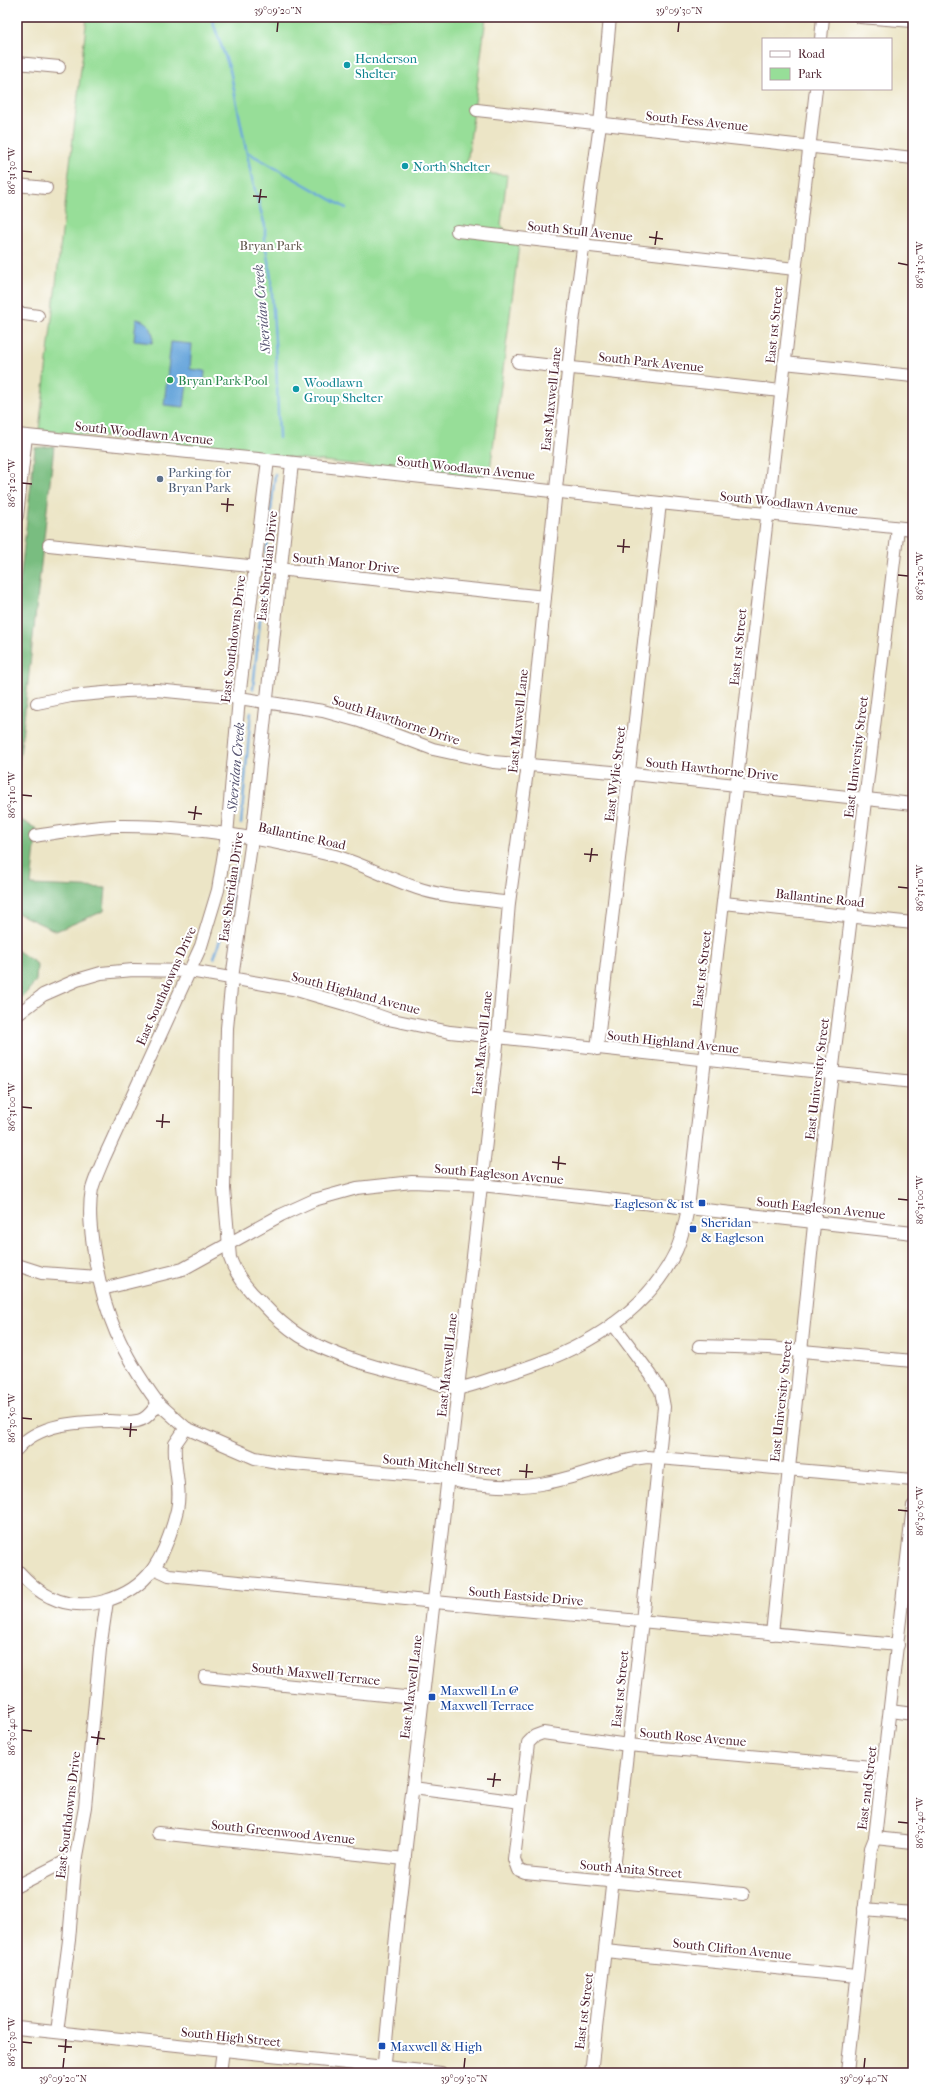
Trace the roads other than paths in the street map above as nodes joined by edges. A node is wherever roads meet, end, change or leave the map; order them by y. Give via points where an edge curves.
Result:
1 (610, 17) edge
2 (823, 17) edge
3 (860, 17) edge
4 (913, 21) edge
5 (821, 38) edge
6 (17, 63) edge
7 (60, 67) dead end
8 (816, 90) edge
9 (477, 110) dead end
10 (600, 124) junction
11 (809, 148) junction
12 (913, 158) edge
13 (17, 185) edge
14 (46, 188) dead end
15 (457, 231) dead end
16 (584, 245) junction
17 (795, 269) junction
18 (17, 313) edge
19 (38, 316) dead end
20 (518, 362) dead end
21 (784, 363) junction
22 (569, 367) junction
23 (913, 376) edge
24 (781, 391) junction
25 (21, 435) edge
26 (268, 460) junction
27 (292, 463) junction
28 (555, 491) junction
29 (660, 503) junction
30 (766, 514) junction
31 (17, 516) edge
32 (898, 528) junction
33 (913, 529) edge
34 (49, 545) dead end
35 (256, 566) junction
36 (280, 570) junction
37 (545, 597) junction
38 (239, 698) junction
39 (267, 702) junction
40 (38, 703) dead end
41 (528, 764) junction
42 (629, 774) junction
43 (738, 786) junction
44 (865, 799) junction
45 (913, 804) edge
46 (227, 834) junction
47 (35, 836) dead end
48 (252, 839) junction
49 (509, 903) junction
50 (724, 903) junction
51 (851, 915) junction
52 (913, 923) edge
53 (190, 971) junction
54 (232, 978) junction
55 (17, 1016) edge
56 (498, 1036) junction
57 (597, 1049) junction
58 (704, 1060) junction
59 (831, 1073) junction
60 (913, 1082) edge
61 (481, 1185) junction
62 (688, 1208) junction
63 (814, 1222) junction
64 (913, 1233) edge
65 (228, 1244) junction
66 (17, 1265) edge
67 (98, 1277) junction
68 (102, 1289) junction
69 (613, 1324) junction
70 (700, 1346) dead end
71 (800, 1350) junction
72 (913, 1361) edge
73 (459, 1388) junction
74 (158, 1403) junction
75 (186, 1428) junction
76 (18, 1445) edge
77 (660, 1458) junction
78 (788, 1468) junction
79 (448, 1478) junction
80 (913, 1480) edge
81 (913, 1506) edge
82 (154, 1568) junction
83 (17, 1570) edge
84 (909, 1590) edge
85 (107, 1601) junction
86 (435, 1602) junction
87 (642, 1621) junction
88 (772, 1634) junction
89 (898, 1645) junction
90 (205, 1677) dead end
91 (424, 1699) junction
92 (890, 1711) junction
93 (913, 1714) edge
94 (628, 1745) junction
95 (883, 1768) junction
96 (414, 1788) junction
97 (521, 1802) junction
98 (158, 1833) dead end
99 (875, 1838) junction
100 (913, 1842) edge
101 (76, 1856) junction
102 (405, 1859) junction
103 (613, 1882) junction
104 (17, 1886) edge
105 (742, 1894) dead end
106 (864, 1909) junction
107 (913, 1913) edge
108 (605, 1951) junction
109 (856, 1976) junction
110 (17, 2028) edge
111 (57, 2032) junction
112 (222, 2050) junction
113 (383, 2070) edge
114 (220, 2073) edge
115 (441, 2073) edge
116 (591, 2073) edge
117 (847, 2073) edge

1 - 10 street, East Maxwell Lane
2 - 5 street
3 - 4 street
6 - 7 street
8 - 11 street, East 1st Street
9 - 10 street, South Fess Avenue
10 - 11 street, South Fess Avenue
10 - 16 street, East Maxwell Lane
11 - 12 street, South Fess Avenue
11 - 17 street, East 1st Street
13 - 14 street
15 - 16 street, South Stull Avenue
16 - 17 street, South Stull Avenue
16 - 22 street, East Maxwell Lane
17 - 21 street, East 1st Street
18 - 19 street
20 - 22 street, South Park Avenue
21 - 23 street
21 - 24 street, East 1st Street
22 - 24 street, South Park Avenue
22 - 28 street, East Maxwell Lane
24 - 30 street, East 1st Street
25 - 26 street, South Woodlawn Avenue
25 - 31 street
26 - 27 street, South Woodlawn Avenue
26 - 35 street, East Southdowns Drive
27 - 28 street, South Woodlawn Avenue
27 - 36 street, East Sheridan Drive
28 - 29 street, South Woodlawn Avenue
28 - 37 street, East Maxwell Lane
29 - 30 street, South Woodlawn Avenue
29 - 42 street, East Wylie Street
30 - 32 street, South Woodlawn Avenue
30 - 43 street, East 1st Street
32 - 33 street, South Woodlawn Avenue
32 - 44 street, East University Street
34 - 35 street, South Manor Drive
35 - 36 street, South Manor Drive
35 - 38 street, East Southdowns Drive
36 - 37 street, South Manor Drive
36 - 39 street, East Sheridan Drive
37 - 41 street, East Maxwell Lane
38 - 39 street, South Hawthorne Drive
38 - 40 street, South Hawthorne Drive via 156,690 70,696
38 - 46 street, East Southdowns Drive
39 - 41 street, South Hawthorne Drive via 323,711 359,721 458,756
39 - 48 street, East Sheridan Drive
41 - 42 street, South Hawthorne Drive
41 - 49 street, East Maxwell Lane
42 - 43 street, South Hawthorne Drive
42 - 57 street, East Wylie Street
43 - 44 street, South Hawthorne Drive
43 - 50 street, East 1st Street
44 - 45 street, South Hawthorne Drive
44 - 51 street, East University Street
46 - 47 street, Ballantine Road via 115,826
46 - 48 street, Ballantine Road
46 - 53 street, East Southdowns Drive via 214,904
48 - 49 street, Ballantine Road via 352,861 418,889
48 - 54 street, East Sheridan Drive
49 - 56 street, East Maxwell Lane
50 - 51 street, Ballantine Road
50 - 58 street, East 1st Street
51 - 52 street, Ballantine Road
51 - 59 street, East University Street
53 - 54 street, South Highland Avenue
53 - 55 street, South Highland Avenue via 133,970 101,973 43,995
53 - 67 street, East Southdowns Drive via 93,1187 90,1223
54 - 56 street, South Highland Avenue via 294,989 388,1019 450,1032
54 - 65 street, East Sheridan Drive via 224,1109 224,1195
56 - 57 street, South Highland Avenue
56 - 61 street, East Maxwell Lane
57 - 58 street, South Highland Avenue
58 - 59 street, South Highland Avenue
58 - 62 street, East 1st Street
59 - 60 street, South Highland Avenue
59 - 63 street, East University Street
61 - 62 street, South Eagleson Avenue
61 - 65 street, South Eagleson Avenue via 412,1182 356,1188 314,1200
61 - 73 street, East Maxwell Lane
62 - 63 street, South Eagleson Avenue
62 - 69 street, East 1st Street via 680,1240 668,1264 650,1290
63 - 64 street, South Eagleson Avenue
63 - 71 street, East University Street
65 - 68 street, South Eagleson Avenue via 183,1269
65 - 73 street, East Sheridan Drive via 233,1268 246,1287 300,1335 336,1352 384,1369
66 - 67 street via 42,1273
67 - 68 street, East Southdowns Drive
68 - 74 street, East Southdowns Drive via 109,1318 119,1343 132,1368
69 - 73 street, East 1st Street via 575,1348 555,1357
69 - 77 street, East 1st Street via 661,1391 664,1407
70 - 71 street
71 - 72 street
71 - 78 street, East University Street
73 - 79 street, East Maxwell Lane
74 - 75 street, South Mitchell Street
74 - 76 street via 144,1419 136,1422 109,1421 44,1430
75 - 79 street, South Mitchell Street via 255,1458 283,1463
75 - 82 street via 175,1444 179,1487 177,1508 165,1547
77 - 78 street, South Mitchell Street
77 - 79 street, South Mitchell Street via 624,1461 532,1485 489,1485 456,1482
77 - 87 street, East 1st Street
78 - 80 street, South Mitchell Street
78 - 88 street, East University Street
79 - 86 street, East Maxwell Lane
81 - 84 street, East 2nd Street
82 - 85 street via 133,1588
82 - 86 street, South Eastside Drive via 169,1575
83 - 85 street via 34,1586 58,1600 84,1603
84 - 89 street, East 2nd Street
85 - 101 street, East Southdowns Drive via 83,1819
86 - 87 street, South Eastside Drive
86 - 91 street, East Maxwell Lane
87 - 88 street, South Eastside Drive
87 - 94 street, East 1st Street
88 - 89 street, South Eastside Drive
89 - 92 street, East 2nd Street
90 - 91 street, South Maxwell Terrace
91 - 96 street, East Maxwell Lane
92 - 93 street
92 - 95 street, East 2nd Street
94 - 95 street, South Rose Avenue
94 - 97 street, South Rose Avenue via 539,1734 531,1739 526,1748
94 - 103 street, East 1st Street
95 - 99 street, East 2nd Street
96 - 97 street
96 - 102 street, East Maxwell Lane
97 - 103 street, South Anita Street via 514,1859 518,1870 525,1873
98 - 102 street, South Greenwood Avenue
99 - 100 street
99 - 106 street, East 2nd Street via 871,1848
101 - 104 street
101 - 111 street, East Southdowns Drive via 69,1940
102 - 113 street, East Maxwell Lane
103 - 105 street, South Anita Street
103 - 108 street, East 1st Street
106 - 107 street
106 - 109 street, East 2nd Street
108 - 109 street, South Clifton Avenue
108 - 116 street, East 1st Street
109 - 117 street, East 2nd Street
110 - 111 street, South High Street
111 - 112 street, South High Street
112 - 113 street, South High Street
112 - 114 street
113 - 115 street, South High Street

